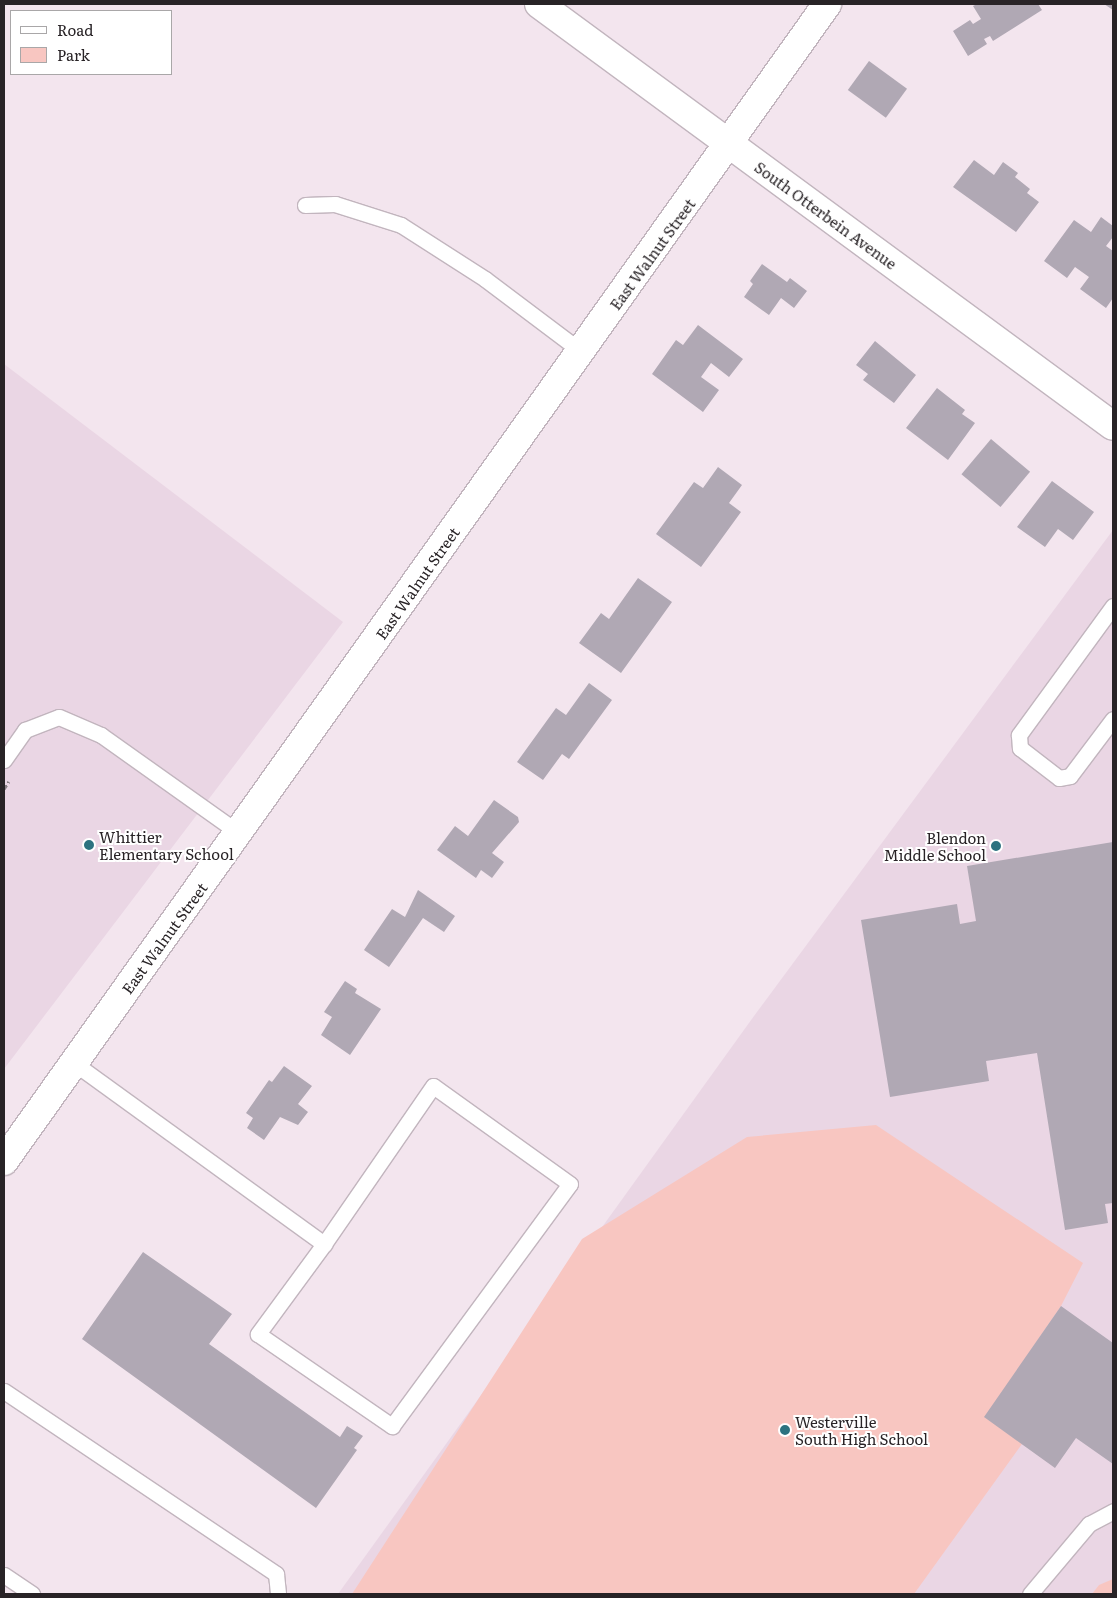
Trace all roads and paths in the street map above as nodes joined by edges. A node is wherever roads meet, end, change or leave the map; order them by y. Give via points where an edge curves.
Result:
1 (539, 4) edge
2 (827, 4) edge
3 (729, 145) junction
4 (305, 205) dead end
5 (582, 352) junction
6 (1113, 426) edge
7 (1113, 606) edge
8 (1113, 719) edge
9 (4, 760) edge
10 (239, 833) junction
11 (74, 1063) junction
12 (4, 1161) edge
13 (324, 1244) junction
14 (4, 1390) edge
15 (1113, 1511) edge
16 (4, 1575) edge
17 (32, 1594) edge
18 (278, 1594) edge
19 (1030, 1594) edge

1 - 3 main road, South Otterbein Avenue
2 - 3 main road, East Walnut Street
3 - 5 main road, East Walnut Street
3 - 6 main road, South Otterbein Avenue
4 - 5 lane via 335,204 401,224
5 - 10 main road, East Walnut Street
7 - 8 lane via 1019,735 1020,748 1060,778 1070,776
9 - 10 lane via 25,730 59,717 101,735
10 - 11 main road, East Walnut Street
11 - 12 main road, East Walnut Street
11 - 13 lane
13 - 13 lane via 258,1334 392,1426 570,1184 433,1086
14 - 18 lane via 276,1574
15 - 19 lane via 1088,1524
16 - 17 lane

